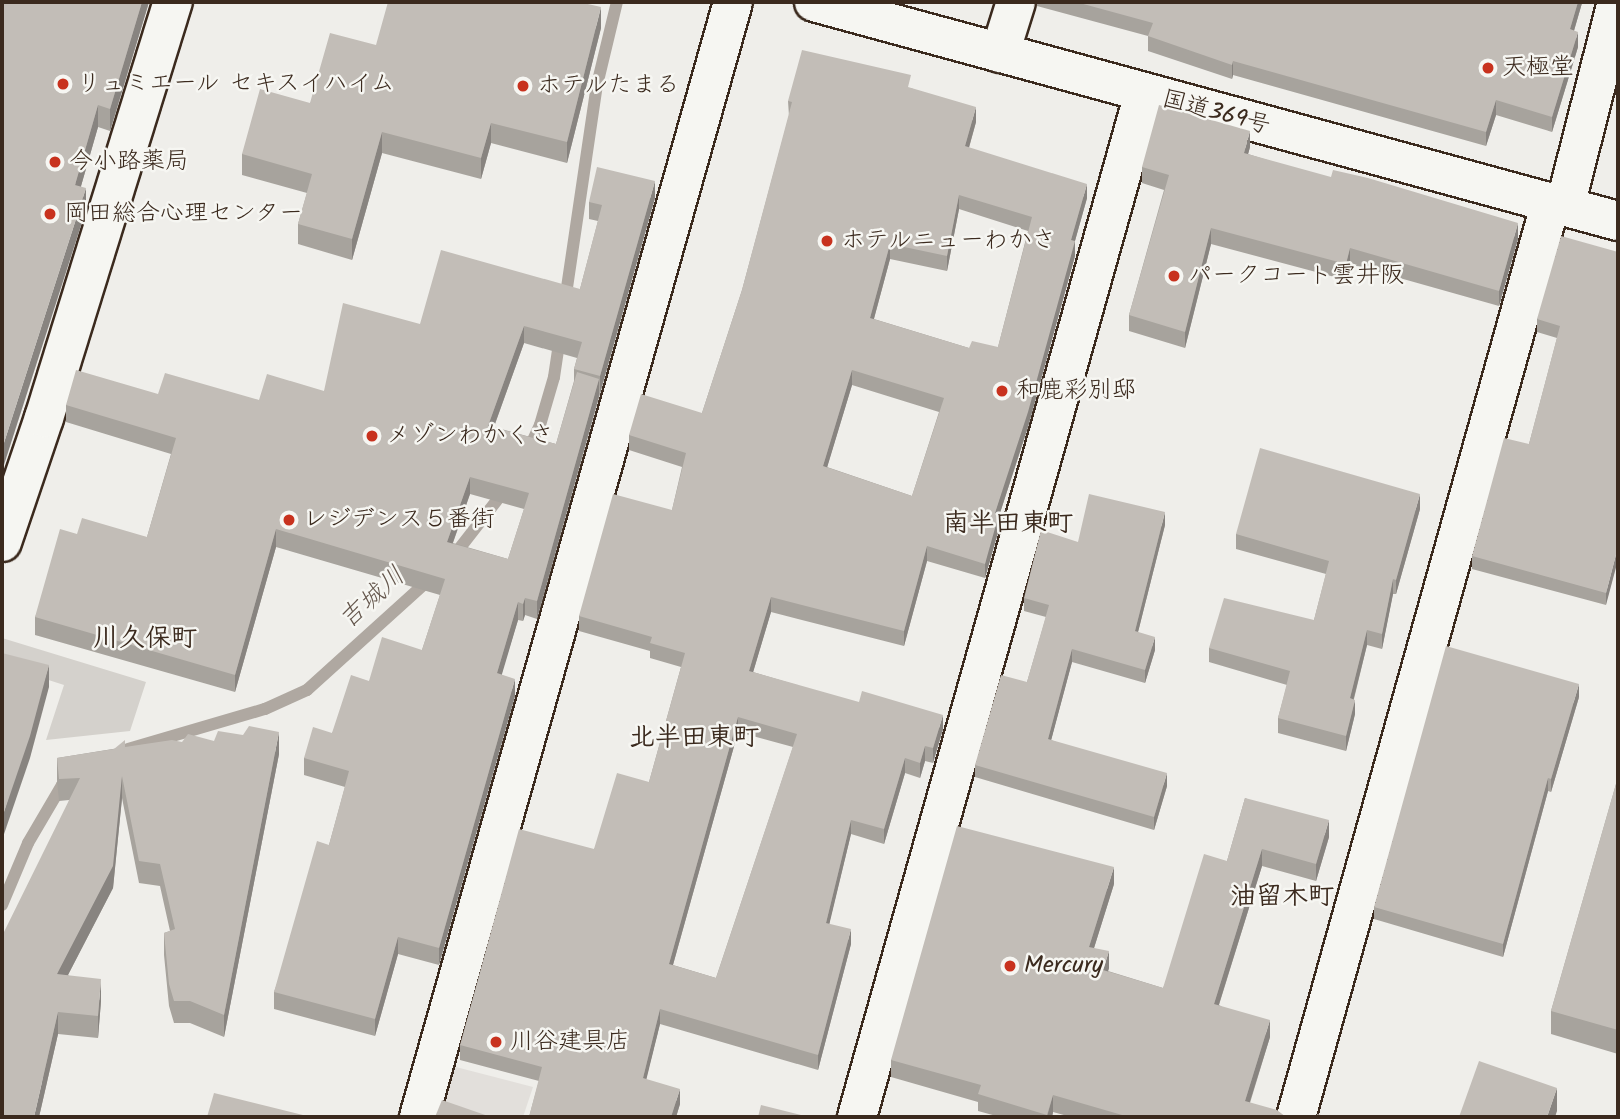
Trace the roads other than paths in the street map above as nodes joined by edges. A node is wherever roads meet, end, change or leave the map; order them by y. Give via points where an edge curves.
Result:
1 (173, 2) edge
2 (733, 2) edge
3 (814, 2) edge
4 (1016, 2) edge
5 (1618, 2) edge
6 (1000, 53) junction
7 (1144, 93) junction
8 (1558, 204) junction
9 (1618, 221) edge
10 (2, 542) edge
11 (419, 1117) edge
12 (857, 1117) edge
13 (1296, 1117) edge

1 - 10 main road
2 - 11 main road
3 - 6 main road, 国道369号
4 - 6 main road
5 - 8 main road
6 - 7 main road, 国道369号
7 - 8 main road, 国道369号
7 - 12 main road
8 - 9 main road, 国道369号
8 - 13 main road

